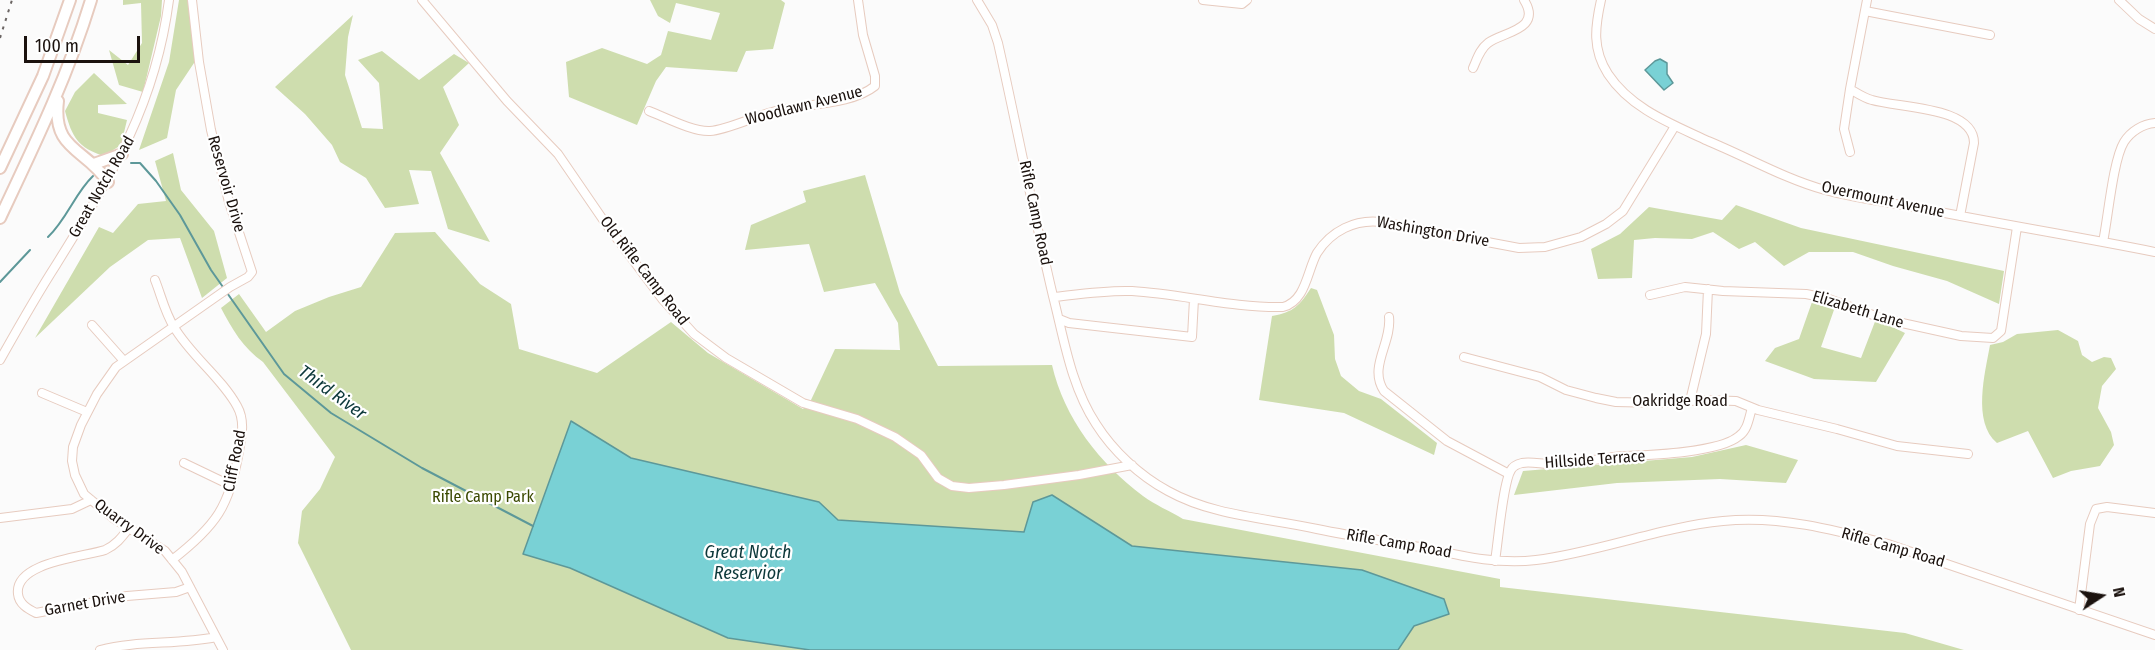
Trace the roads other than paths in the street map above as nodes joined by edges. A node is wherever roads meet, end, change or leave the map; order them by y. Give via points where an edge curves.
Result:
1 (70, 0) edge
2 (91, 0) edge
3 (169, 0) edge
4 (192, 0) edge
5 (422, 0) edge
6 (858, 0) edge
7 (977, 0) edge
8 (1203, 0) edge
9 (1247, 0) edge
10 (1524, 0) edge
11 (1601, 0) edge
12 (1868, 0) edge
13 (2120, 0) edge
14 (1865, 11) junction
15 (2155, 29) edge
16 (1990, 35) dead end
17 (1473, 68) dead end
18 (61, 86) junction
19 (1850, 89) junction
20 (649, 111) dead end
21 (2155, 123) edge
22 (1675, 126) junction
23 (1850, 152) dead end
24 (122, 154) junction
25 (94, 164) junction
26 (0, 168) edge
27 (108, 182) junction
28 (1960, 216) junction
29 (0, 218) edge
30 (2017, 227) junction
31 (2103, 242) junction
32 (2155, 252) edge
33 (155, 280) dead end
34 (1708, 289) junction
35 (1650, 295) dead end
36 (1054, 297) junction
37 (1194, 299) junction
38 (1389, 317) dead end
39 (1059, 319) junction
40 (92, 325) dead end
41 (173, 326) junction
42 (1464, 357) dead end
43 (0, 360) edge
44 (124, 361) junction
45 (42, 393) dead end
46 (1690, 401) junction
47 (1752, 408) junction
48 (87, 412) junction
49 (1968, 454) dead end
50 (184, 463) dead end
51 (1132, 465) junction
52 (1509, 474) junction
53 (232, 486) junction
54 (91, 500) junction
55 (2155, 513) edge
56 (0, 518) edge
57 (129, 528) junction
58 (172, 560) junction
59 (1495, 561) junction
60 (190, 587) junction
61 (2079, 610) junction
62 (2155, 635) edge
63 (216, 637) junction
64 (100, 650) edge
65 (223, 650) edge

1 - 26 highway via 43,75
2 - 18 highway
3 - 24 street, Great Notch Road via 152,82
4 - 41 street, Reservoir Drive via 210,130 228,202 252,272
5 - 51 street, Old Rifle Camp Road via 507,101 558,154 663,300 694,334 726,358 803,403 856,419 895,437 921,455 938,478 952,486 1004,485
6 - 20 street, Woodlawn Avenue via 875,76 875,86 868,91 774,111 710,131
7 - 36 street, Rifle Camp Road via 998,43
8 - 9 street via 1236,4
10 - 17 street via 1528,17 1523,26 1488,43
11 - 22 street, Overmount Avenue via 1596,38 1607,72 1637,104
12 - 14 street
13 - 15 street
14 - 16 street
14 - 19 street
18 - 25 highway via 58,124 73,150
18 - 29 highway
19 - 23 street via 1844,129
19 - 28 street via 1872,101 1956,117 1968,126 1974,136
21 - 31 street via 2143,126 2125,141
22 - 28 street, Overmount Avenue via 1826,190
22 - 37 street, Washington Drive via 1628,204 1615,218 1581,237 1545,247 1519,248 1362,221 1342,229 1325,244 1301,293 1289,306
24 - 25 highway
24 - 27 street, Great Notch Road
25 - 27 highway
27 - 43 street, Great Notch Road
28 - 30 street, Overmount Avenue
30 - 31 street, Overmount Avenue
30 - 34 street, Elizabeth Lane via 2001,331 1993,338 1961,336 1894,321 1806,294
31 - 32 street, Overmount Avenue
33 - 41 street, Cliff Road
34 - 35 street, Elizabeth Lane via 1685,287
34 - 46 street via 1706,334
36 - 37 street, Washington Drive via 1119,291
36 - 39 street, Rifle Camp Road
37 - 39 street via 1192,337
38 - 52 street via 1377,374 1384,390 1447,441
39 - 51 street, Rifle Camp Road via 1071,368 1086,406 1104,435
40 - 44 street
41 - 44 street, Quarry Drive
41 - 53 street, Cliff Road via 237,405 242,418
42 - 46 street, Oakridge Road via 1616,402
44 - 48 street, Quarry Drive
45 - 48 street
46 - 47 street, Oakridge Road via 1736,401
47 - 49 street, Oakridge Road via 1897,446
47 - 52 street, Hillside Terrace via 1743,433 1721,444 1586,463 1526,462 1515,466
48 - 54 street, Quarry Drive via 73,447 72,461 84,494
50 - 53 street
51 - 59 street, Rifle Camp Road via 1165,490 1208,508
52 - 59 street
53 - 58 street, Cliff Road via 216,520 200,539
54 - 56 street via 72,509
54 - 57 street, Quarry Drive
55 - 61 street via 2101,507 2092,514
57 - 58 street, Quarry Drive via 165,551
57 - 60 street, Garnet Drive via 116,544 104,550 31,571 18,587 21,602 36,613
58 - 60 street, Quarry Drive
59 - 61 street, Rifle Camp Road via 1536,560 1712,522 1771,520 1888,544
60 - 63 street, Quarry Drive
61 - 62 street, Rifle Camp Road
63 - 64 street
63 - 65 street, Quarry Drive

